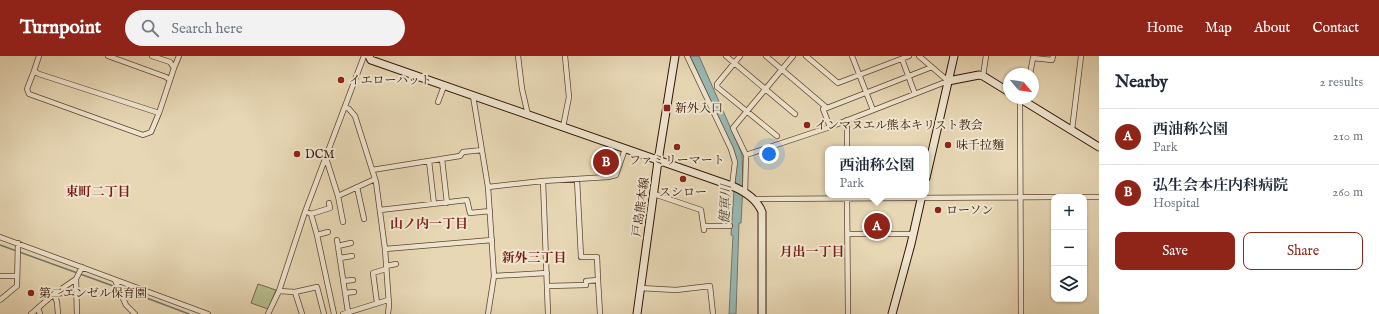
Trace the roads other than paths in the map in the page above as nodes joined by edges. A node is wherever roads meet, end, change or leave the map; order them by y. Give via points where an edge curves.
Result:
1 (39, 56) edge
2 (108, 56) edge
3 (152, 56) edge
4 (178, 56) edge
5 (364, 56) edge
6 (369, 56) edge
7 (518, 56) edge
8 (565, 56) edge
9 (675, 56) edge
10 (687, 56) edge
11 (726, 56) edge
12 (740, 56) edge
13 (766, 56) edge
14 (793, 56) edge
15 (806, 56) edge
16 (847, 56) edge
17 (852, 56) edge
18 (909, 56) edge
19 (919, 56) edge
20 (954, 56) edge
21 (986, 56) edge
22 (1052, 56) edge
23 (1081, 56) edge
24 (902, 59) junction
25 (734, 63) junction
26 (932, 67) junction
27 (174, 68) junction
28 (1031, 68) edge
29 (782, 69) junction
30 (34, 71) junction
31 (859, 75) junction
32 (908, 76) junction
33 (983, 76) junction
34 (170, 80) junction
35 (948, 81) junction
36 (444, 86) junction
37 (1003, 88) edge
38 (766, 89) junction
39 (866, 93) junction
40 (915, 94) junction
41 (473, 96) junction
42 (438, 102) dead end
43 (1020, 104) edge
44 (1030, 104) edge
45 (345, 107) junction
46 (827, 108) junction
47 (873, 110) junction
48 (747, 111) junction
49 (159, 113) junction
50 (795, 114) dead end
51 (528, 115) junction
52 (847, 120) junction
53 (830, 126) junction
54 (563, 127) junction
55 (1072, 130) junction
56 (777, 136) dead end
57 (847, 146) edge
58 (1099, 147) edge
59 (625, 149) junction
60 (482, 150) junction
61 (746, 155) junction
62 (325, 157) junction
63 (442, 159) junction
64 (429, 161) junction
65 (658, 161) junction
66 (929, 165) edge
67 (372, 170) junction
68 (375, 179) junction
69 (576, 179) junction
70 (544, 181) junction
71 (733, 186) junction
72 (357, 187) junction
73 (488, 187) junction
74 (744, 192) junction
75 (654, 194) junction
76 (338, 196) junction
77 (825, 197) edge
78 (929, 197) edge
79 (1021, 197) junction
80 (1051, 197) edge
81 (1087, 197) edge
82 (1099, 197) edge
83 (847, 198) edge
84 (922, 198) edge
85 (753, 199) junction
86 (447, 202) junction
87 (330, 203) dead end
88 (434, 204) junction
89 (380, 210) junction
90 (490, 211) junction
91 (305, 212) junction
92 (311, 214) junction
93 (364, 219) dead end
94 (343, 222) dead end
95 (730, 226) dead end
96 (328, 232) dead end
97 (848, 234) junction
98 (913, 234) junction
99 (317, 235) junction
100 (0, 237) edge
101 (492, 240) junction
102 (18, 243) junction
103 (351, 243) dead end
104 (385, 249) junction
105 (352, 256) dead end
106 (340, 258) junction
107 (396, 264) dead end
108 (82, 267) junction
109 (386, 268) junction
110 (547, 273) junction
111 (0, 276) edge
112 (18, 276) junction
113 (494, 276) junction
114 (76, 279) junction
115 (115, 280) junction
116 (353, 280) dead end
117 (598, 280) junction
118 (343, 281) junction
119 (548, 286) junction
120 (640, 288) junction
121 (279, 291) junction
122 (295, 292) junction
123 (354, 292) dead end
124 (345, 293) junction
125 (54, 294) junction
126 (0, 300) edge
127 (388, 300) junction
128 (377, 303) junction
129 (38, 308) junction
130 (345, 313) edge
131 (31, 314) edge
132 (40, 314) edge
133 (58, 314) edge
134 (77, 314) edge
135 (135, 314) edge
136 (208, 314) edge
137 (268, 314) edge
138 (302, 314) edge
139 (324, 314) edge
140 (334, 314) edge
141 (388, 314) edge
142 (488, 314) edge
143 (548, 314) edge
144 (600, 314) edge
145 (637, 314) edge
146 (713, 314) edge
147 (762, 314) edge
148 (848, 314) edge
149 (892, 314) edge
150 (1021, 314) edge

1 - 30 street
2 - 34 street
3 - 27 street via 170,62
4 - 27 street
5 - 45 street
6 - 36 street via 371,60
7 - 51 street
8 - 54 street via 569,97
9 - 65 street, 戸島熊本線
10 - 71 street via 735,162
11 - 25 street
12 - 25 street
13 - 29 street
14 - 29 street
15 - 31 street via 838,83
16 - 17 street
17 - 31 street
18 - 24 street
19 - 26 street
20 - 35 street
21 - 33 street
22 - 28 street via 1052,60 1033,58
23 - 55 street
24 - 31 street
24 - 32 street
25 - 38 street
25 - 48 street via 717,87
26 - 32 street
26 - 35 street
27 - 34 street
29 - 38 street
29 - 46 street
30 - 49 street
30 - 49 street via 27,89 29,94 143,135 151,132
31 - 39 street
32 - 39 street
32 - 40 street
33 - 35 street
33 - 37 street
34 - 49 street
35 - 40 street
35 - 66 street
36 - 41 street
36 - 42 street
38 - 48 street
38 - 50 street
39 - 46 street
39 - 47 street
40 - 47 street
41 - 51 street
41 - 60 street
43 - 79 street
44 - 55 street
45 - 62 street
45 - 67 street via 355,116
46 - 53 street via 823,109
47 - 52 street
48 - 56 street
48 - 61 street via 733,128
51 - 54 street
52 - 53 street
52 - 57 street
53 - 61 street
54 - 59 street
55 - 58 street
59 - 65 street
59 - 69 street via 616,175
60 - 63 street via 463,152 460,156
60 - 73 street
61 - 74 street
62 - 76 street
62 - 91 street
63 - 64 street
63 - 86 street
64 - 67 street
64 - 88 street
65 - 71 street
65 - 75 street, 戸島熊本線
67 - 68 street
68 - 72 street
68 - 89 street
69 - 70 street
69 - 117 street via 581,257 597,257
70 - 73 street
70 - 110 street
71 - 74 street
72 - 76 street
72 - 93 street
73 - 90 street
74 - 85 street
75 - 95 street via 701,210 704,228
75 - 120 street, 戸島熊本線
76 - 94 street
77 - 85 street
78 - 79 street
79 - 80 street
79 - 150 street
81 - 82 street
83 - 97 street
84 - 98 street
85 - 147 street via 762,212
86 - 88 street
86 - 90 street via 467,200 470,213
87 - 92 street via 330,208
88 - 89 street
89 - 104 street
90 - 101 street
91 - 92 street
91 - 121 street
92 - 99 street
96 - 99 street
97 - 98 street
97 - 148 street
98 - 149 street
99 - 140 street
100 - 102 street
101 - 104 street
101 - 113 street
102 - 108 street
102 - 112 street
103 - 106 street via 337,243
104 - 109 street
105 - 106 street
106 - 118 street
107 - 109 street
108 - 114 street
108 - 115 street
109 - 127 street
109 - 128 street via 372,273
110 - 113 street
110 - 119 street
111 - 112 street
112 - 126 street via 17,286
113 - 142 street
114 - 125 street
114 - 134 street
115 - 135 street via 126,305
115 - 136 street
116 - 118 street
117 - 119 street via 586,281 586,285
117 - 144 street
118 - 124 street
119 - 143 street
120 - 145 street, 戸島熊本線
120 - 146 street via 676,290 710,286
121 - 122 street
121 - 137 street
122 - 138 street
122 - 139 street via 317,287
123 - 124 street
124 - 130 street
125 - 129 street
125 - 133 street
127 - 128 street
127 - 141 street
128 - 130 street
129 - 131 street
129 - 132 street

